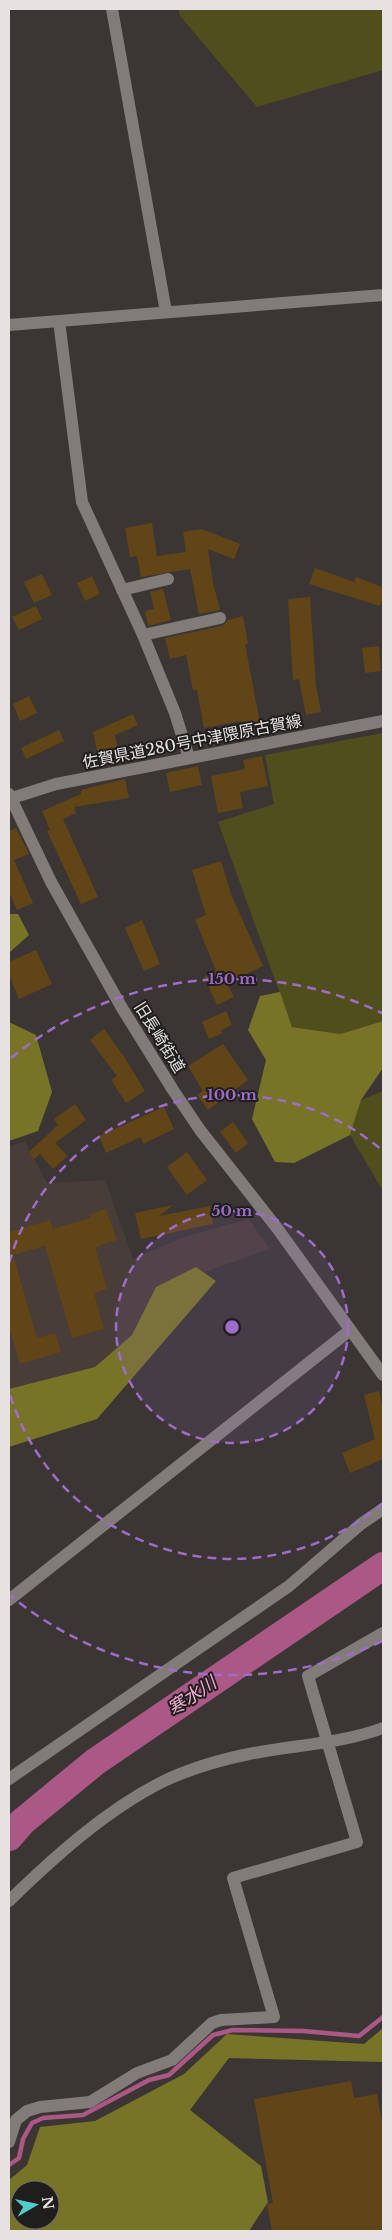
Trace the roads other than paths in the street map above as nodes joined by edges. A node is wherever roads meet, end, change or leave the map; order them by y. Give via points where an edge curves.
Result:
1 (112, 9) edge
2 (383, 295) edge
3 (166, 312) junction
4 (59, 321) junction
5 (9, 325) edge
6 (168, 579) dead end
7 (122, 590) junction
8 (220, 618) dead end
9 (143, 635) junction
10 (383, 721) edge
11 (189, 758) junction
12 (9, 797) edge
13 (350, 1331) junction
14 (383, 1375) edge
15 (383, 1510) edge
16 (9, 1600) edge
17 (383, 1633) edge
18 (383, 1728) edge
19 (328, 1742) junction
20 (9, 1779) edge
21 (9, 1901) edge
22 (9, 2142) edge

1 - 3 street
2 - 3 street
3 - 4 street
4 - 5 street
4 - 7 street via 82,502
6 - 7 street
7 - 9 street
8 - 9 street
9 - 11 street
10 - 11 street, 佐賀県道280号中津隈原古賀線
11 - 12 street, 佐賀県道280号中津隈原古賀線 via 56,784
12 - 13 street, 旧長崎街道 via 51,882 122,1008 173,1090
13 - 14 street, 旧長崎街道
13 - 16 street
15 - 20 street via 361,1524 289,1586
17 - 19 street via 308,1676
18 - 19 street
19 - 21 street via 248,1754 199,1767 162,1782 111,1814 43,1868
19 - 22 street via 358,1842 233,1878 274,2017 212,2023 172,2060 136,2073 90,2102 28,2111 16,2120

